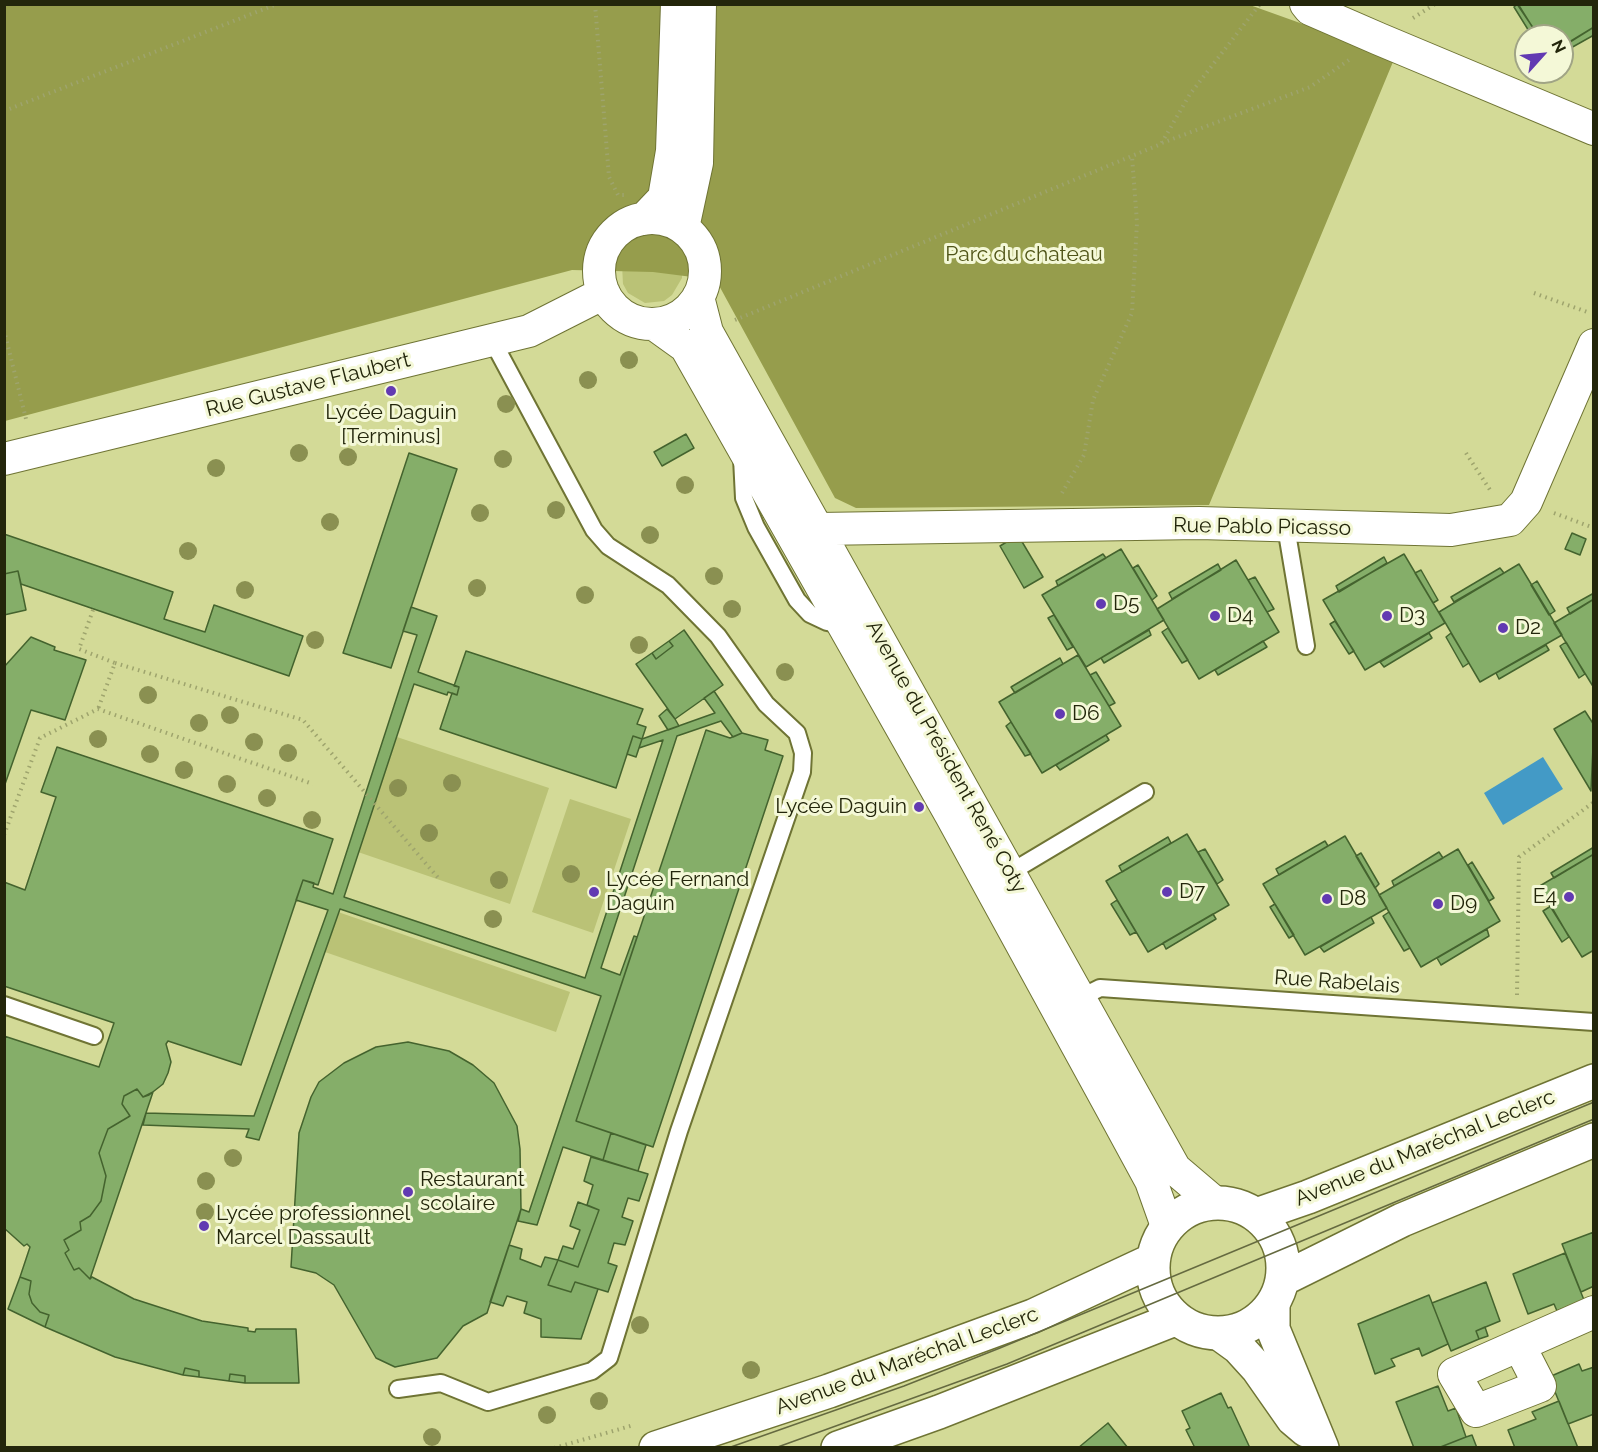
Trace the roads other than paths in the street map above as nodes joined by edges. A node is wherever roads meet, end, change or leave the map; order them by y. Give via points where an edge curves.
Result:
1 (677, 4) edge
2 (700, 4) edge
3 (1306, 4) edge
4 (1593, 129) edge
5 (654, 208) junction
6 (683, 228) junction
7 (604, 293) junction
8 (698, 297) junction
9 (654, 324) junction
10 (492, 340) junction
11 (1593, 345) edge
12 (19, 455) edge
13 (1286, 527) junction
14 (819, 529) junction
15 (1306, 646) dead end
16 (1145, 792) dead end
17 (1011, 872) junction
18 (1080, 999) junction
19 (4, 1005) edge
20 (1593, 1022) edge
21 (94, 1036) dead end
22 (1593, 1081) edge
23 (1593, 1140) edge
24 (1215, 1203) junction
25 (1256, 1215) junction
26 (1167, 1226) junction
27 (1153, 1260) junction
28 (1278, 1291) junction
29 (1593, 1312) edge
30 (1175, 1318) junction
31 (1220, 1334) junction
32 (1519, 1345) dead end
33 (398, 1389) dead end
34 (1319, 1443) edge
35 (656, 1448) edge
36 (838, 1448) edge

1 - 5 street via 672,151
2 - 6 street via 697,163
3 - 4 street
5 - 6 street via 658,219
5 - 7 street via 619,230 602,252 600,279
6 - 8 street via 697,245 705,267
7 - 9 street via 619,313 630,320
7 - 10 street, Rue Gustave Flaubert via 529,331
8 - 9 street via 680,316
8 - 14 street, Avenue du Président René Coty via 707,332
9 - 26 street, Avenue du Président René Coty via 686,347 742,445 1146,1171
10 - 12 street, Rue Gustave Flaubert
10 - 33 lane via 594,530 608,546 668,585 718,636 766,704 797,733 803,753 802,772 679,1131 609,1358 592,1371 488,1402 441,1383
11 - 13 street, Rue Pablo Picasso via 1518,511 1451,530
13 - 14 street, Rue Pablo Picasso via 1199,524
13 - 15 lane
14 - 17 street, Avenue du Président René Coty
16 - 17 lane
17 - 18 street, Avenue du Président René Coty
18 - 20 lane, Rue Rabelais via 1100,988
18 - 24 street, Avenue du Président René Coty via 1175,1168
19 - 21 lane
22 - 25 main road, Avenue du Maréchal Leclerc
23 - 28 main road via 1402,1220
24 - 25 main road
24 - 26 main road via 1197,1206
25 - 28 main road via 1281,1249
26 - 27 main road
27 - 30 main road via 1154,1286
27 - 35 main road, Avenue du Maréchal Leclerc via 1022,1320 829,1391
28 - 31 main road via 1250,1326
28 - 34 main road via 1273,1329
29 - 32 street
30 - 31 main road via 1198,1331
30 - 36 main road
31 - 34 main road via 1258,1369 1293,1419

